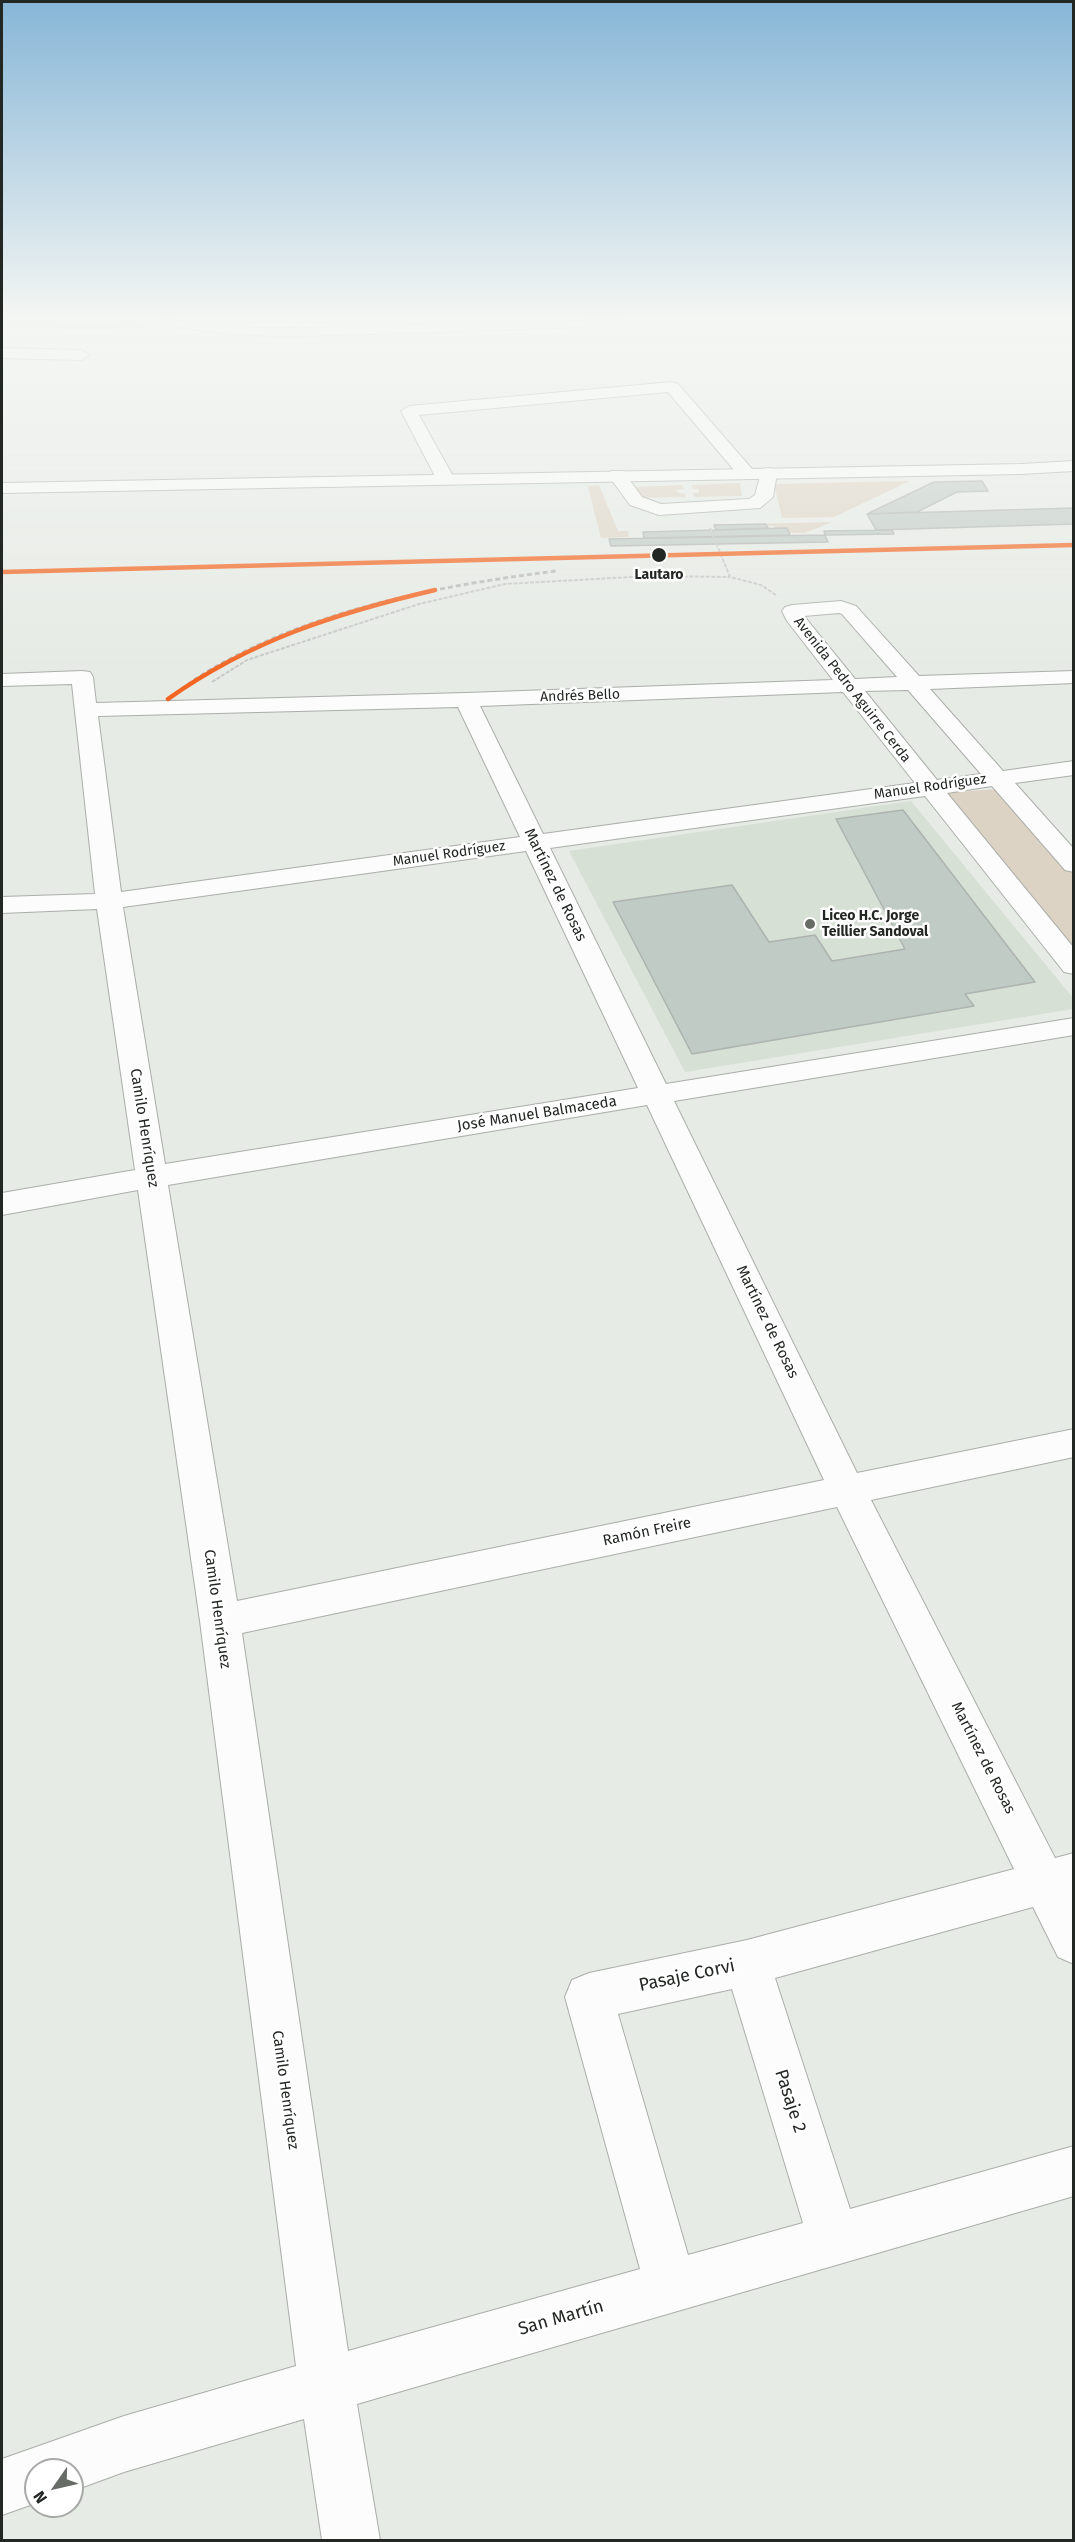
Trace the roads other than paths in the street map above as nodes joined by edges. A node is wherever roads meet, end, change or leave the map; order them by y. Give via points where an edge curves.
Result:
1 (424, 439) edge
2 (716, 439) edge
3 (1074, 458) edge
4 (1074, 466) edge
5 (1021, 469) junction
6 (746, 473) junction
7 (768, 473) junction
8 (617, 475) junction
9 (446, 478) junction
10 (2, 488) edge
11 (1074, 677) edge
12 (2, 680) edge
13 (914, 683) junction
14 (848, 686) junction
15 (84, 694) junction
16 (466, 700) junction
17 (1074, 768) edge
18 (997, 778) junction
19 (930, 788) junction
20 (534, 842) junction
21 (1074, 866) edge
22 (109, 901) junction
23 (2, 905) edge
24 (1074, 966) edge
25 (1074, 1026) edge
26 (657, 1094) junction
27 (152, 1177) junction
28 (2, 1204) edge
29 (1074, 1443) edge
30 (847, 1490) junction
31 (220, 1621) junction
32 (1059, 1877) edge
33 (1074, 1941) edge
34 (747, 1964) junction
35 (1074, 2171) edge
36 (834, 2239) junction
37 (671, 2286) junction
38 (326, 2385) junction
39 (84, 2459) edge
40 (24, 2479) edge
41 (2, 2487) edge
42 (351, 2541) edge

1 - 9 street
2 - 6 street
3 - 5 street
4 - 5 street
5 - 7 street
6 - 7 street
6 - 8 street
7 - 8 street via 764,497 759,502 747,506 659,510 636,501
8 - 9 street
9 - 10 street
11 - 13 street, Andrés Bello
12 - 15 street, Andrés Bello
13 - 14 street, Andrés Bello
13 - 14 street, Avenida Pedro Aguirre Cerda via 849,610 841,607 792,611
13 - 18 street, Avenida Pedro Aguirre Cerda
14 - 16 street, Andrés Bello
14 - 19 street, Avenida Pedro Aguirre Cerda
15 - 16 street, Andrés Bello via 170,708
15 - 22 street, Camilo Henríquez
16 - 20 street, Martínez de Rosas
17 - 18 street, Manuel Rodríguez
18 - 19 street, Manuel Rodríguez
18 - 21 street, Avenida Pedro Aguirre Cerda
19 - 20 street, Manuel Rodríguez
19 - 24 street, Avenida Pedro Aguirre Cerda
20 - 22 street, Manuel Rodríguez
20 - 26 street, Martínez de Rosas
22 - 23 street, Manuel Rodríguez
22 - 27 street, Camilo Henríquez
25 - 26 street, José Manuel Balmaceda
26 - 27 street, José Manuel Balmaceda
26 - 30 street, Martínez de Rosas
27 - 28 street, José Manuel Balmaceda
27 - 31 street, Camilo Henríquez
29 - 30 street, Ramón Freire
30 - 31 street, Ramón Freire
30 - 32 street, Martínez de Rosas
31 - 38 street, Camilo Henríquez
32 - 33 street, Martínez de Rosas
32 - 34 street, Pasaje Corvi
34 - 36 street, Pasaje 2
34 - 37 street, Pasaje Corvi via 589,1997
35 - 36 street, San Martín
36 - 37 street, San Martín
37 - 38 street, San Martín
38 - 39 street, San Martín
38 - 42 street, Camilo Henríquez
40 - 41 street

